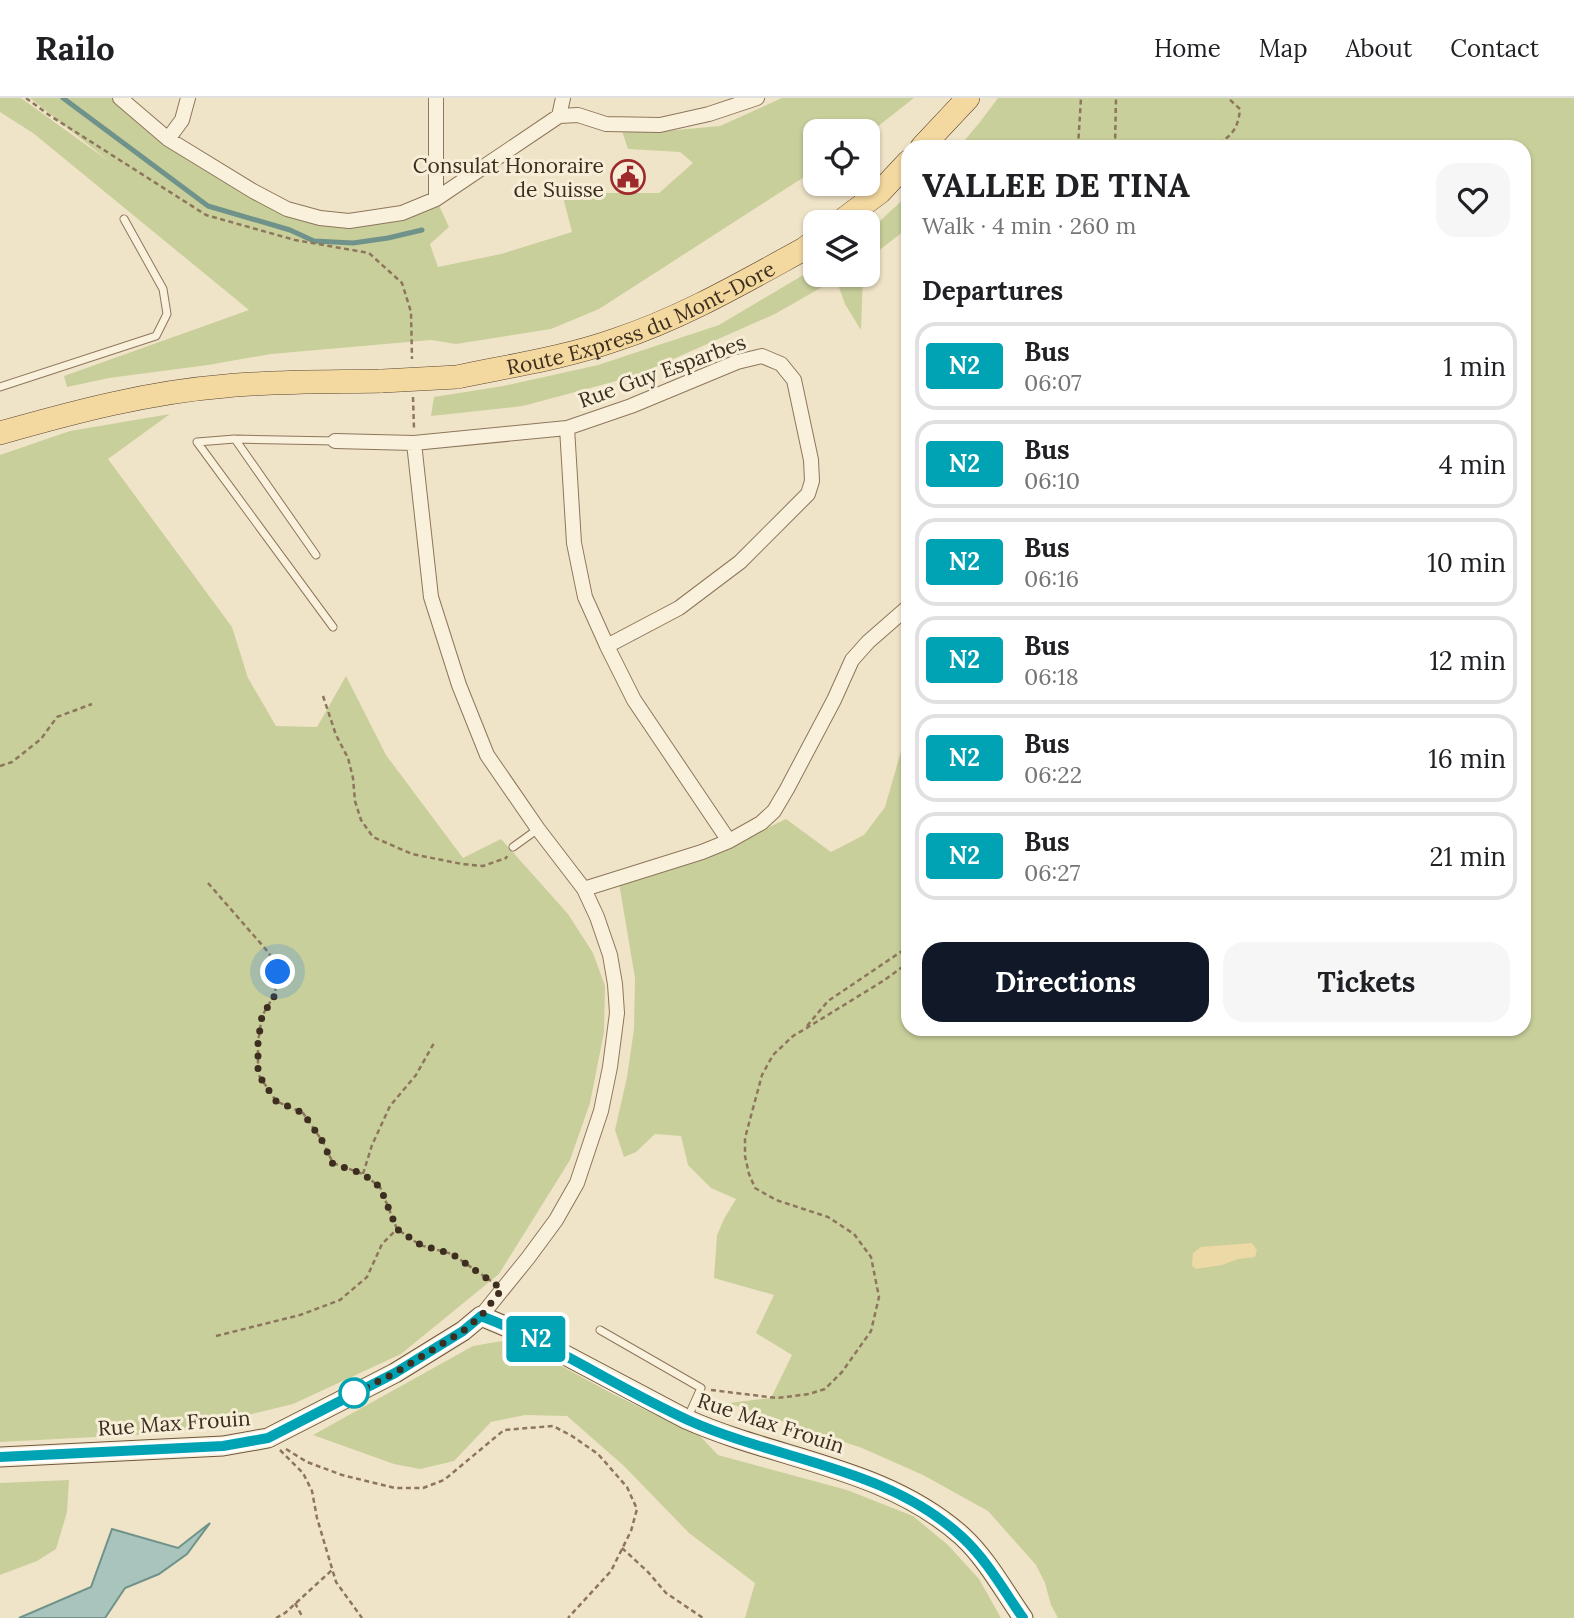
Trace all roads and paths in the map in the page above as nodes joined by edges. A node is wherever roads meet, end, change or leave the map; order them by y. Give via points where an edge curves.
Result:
1 (26, 98) edge
2 (120, 98) edge
3 (188, 98) edge
4 (436, 98) edge
5 (563, 98) edge
6 (711, 98) edge
7 (757, 98) edge
8 (968, 98) edge
9 (1081, 98) edge
10 (1116, 98) edge
11 (1228, 98) edge
12 (709, 114) junction
13 (559, 116) junction
14 (168, 139) junction
15 (929, 140) edge
16 (1078, 140) edge
17 (1115, 140) edge
18 (1225, 140) edge
19 (901, 170) edge
20 (436, 199) junction
21 (855, 210) edge
22 (124, 219) dead end
23 (803, 250) edge
24 (412, 364) dead end
25 (0, 387) edge
26 (412, 390) dead end
27 (567, 428) junction
28 (0, 433) edge
29 (235, 439) junction
30 (335, 441) joint
31 (414, 443) junction
32 (316, 555) dead end
33 (901, 613) edge
34 (333, 627) dead end
35 (607, 646) junction
36 (323, 696) dead end
37 (92, 704) dead end
38 (0, 766) edge
39 (538, 829) junction
40 (729, 841) junction
41 (513, 847) joint
42 (208, 883) dead end
43 (584, 888) junction
44 (901, 952) edge
45 (901, 968) edge
46 (805, 1029) junction
47 (434, 1043) dead end
48 (363, 1174) junction
49 (397, 1229) junction
50 (502, 1289) junction
51 (481, 1316) junction
52 (600, 1330) dead end
53 (216, 1336) dead end
54 (701, 1388) junction
55 (686, 1419) junction
56 (268, 1438) junction
57 (0, 1457) edge
58 (622, 1548) junction
59 (332, 1570) junction
60 (295, 1603) junction
61 (276, 1618) edge
62 (303, 1618) edge
63 (362, 1618) edge
64 (568, 1618) edge
65 (703, 1618) edge
66 (1023, 1618) edge

1 - 24 path via 206,215 295,240 369,253 402,283 411,312
2 - 14 street
3 - 14 street via 182,120
4 - 20 street
5 - 13 street
6 - 12 street
7 - 12 street
8 - 15 main road
9 - 16 path
10 - 17 path
11 - 18 path via 1240,109 1239,124
12 - 13 street via 660,125 606,124 578,114
13 - 20 street
14 - 20 street via 287,209 320,218 349,221 402,214
19 - 21 main road
22 - 25 lane via 163,289 167,314 156,336
23 - 28 main road, Route Express du Mont-Dore, bridge via 653,326 549,358 457,377 202,389 75,412
26 - 31 path
27 - 31 street, Rue Guy Esparbes
27 - 35 street via 574,543 585,597
27 - 35 street, Rue Guy Esparbes via 762,356 782,364 794,380 811,460 807,494 740,562 679,608
29 - 30 lane
29 - 32 lane
29 - 34 lane via 197,442
30 - 31 street, Rue Guy Esparbes
31 - 39 street via 431,597 459,685 487,755
33 - 40 street via 852,660 774,811
35 - 40 street via 634,700
36 - 41 path via 348,758 361,820 373,837 412,854 483,866 506,858
37 - 38 path via 57,717 41,739
39 - 41 lane
39 - 43 street
40 - 43 street
42 - 48 path via 269,953 278,972 275,995 262,1016 258,1074 276,1101 303,1113 332,1163
43 - 50 street via 610,955 615,984 617,1013 610,1067 578,1183 556,1220
44 - 46 path via 828,1001
45 - 46 path
46 - 54 path via 773,1055 762,1075 745,1138 745,1156 755,1188 828,1217 854,1234 871,1257 879,1297 871,1331 825,1389 777,1398
47 - 48 path via 416,1075 390,1106
48 - 49 path via 380,1187
49 - 50 path via 421,1245 452,1254
49 - 53 path via 382,1244 367,1277 340,1300
50 - 51 street
51 - 55 street, Rue Max Frouin via 533,1338
51 - 56 street, Rue Max Frouin via 395,1373
52 - 54 lane
54 - 55 lane
55 - 66 street, Rue Max Frouin via 856,1475 933,1513 984,1561
56 - 57 street, Rue Max Frouin via 223,1446
56 - 58 path via 307,1462 342,1475 395,1488 423,1488 444,1480 504,1430 553,1426 598,1454 627,1487 637,1509
56 - 59 path via 303,1473 312,1491
58 - 64 path via 611,1571
58 - 65 path via 666,1593
59 - 60 path
59 - 63 path
60 - 61 path
60 - 62 path

